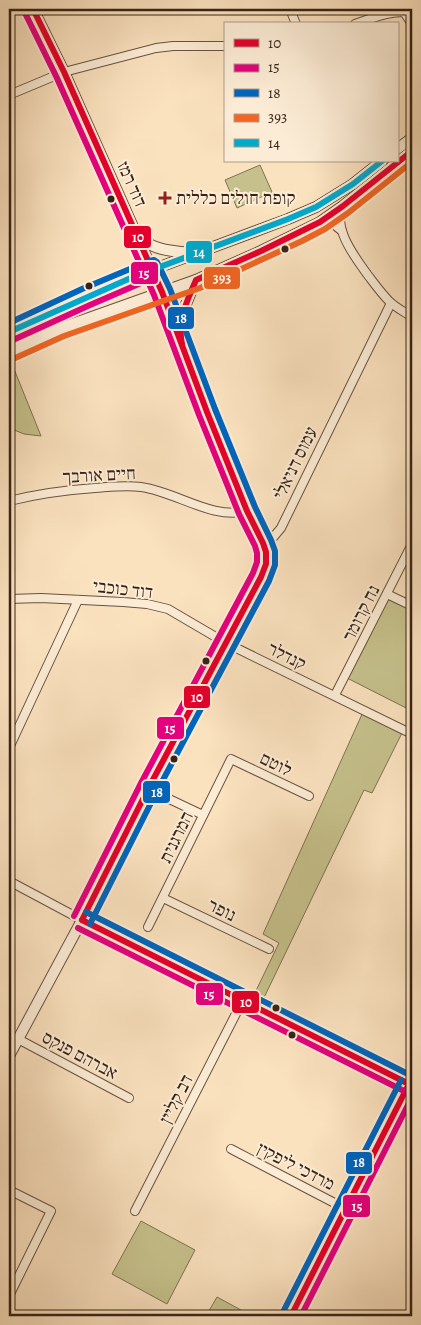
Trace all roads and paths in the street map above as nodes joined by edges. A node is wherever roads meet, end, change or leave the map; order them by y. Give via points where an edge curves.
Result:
1 (33, 9) edge
2 (290, 9) edge
3 (295, 22) edge
4 (361, 22) edge
5 (412, 24) edge
6 (224, 46) edge
7 (64, 72) junction
8 (9, 95) edge
9 (412, 138) edge
10 (398, 148) edge
11 (412, 151) edge
12 (381, 162) edge
13 (343, 206) junction
14 (320, 222) junction
15 (342, 230) junction
16 (138, 237) junction
17 (194, 253) junction
18 (152, 270) junction
19 (196, 280) junction
20 (162, 292) junction
21 (391, 303) junction
22 (412, 317) edge
23 (9, 332) edge
24 (180, 339) junction
25 (9, 351) edge
26 (9, 501) edge
27 (247, 511) junction
28 (263, 543) junction
29 (412, 544) edge
30 (387, 594) junction
31 (9, 599) edge
32 (78, 600) junction
33 (412, 606) edge
34 (226, 642) junction
35 (335, 696) junction
36 (412, 734) edge
37 (9, 748) edge
38 (231, 759) joint
39 (148, 789) junction
40 (309, 796) dead end
41 (203, 815) junction
42 (9, 881) edge
43 (163, 898) junction
44 (82, 920) junction
45 (148, 928) dead end
46 (268, 949) dead end
47 (243, 1000) junction
48 (18, 1039) junction
49 (9, 1056) edge
50 (411, 1082) edge
51 (129, 1098) dead end
52 (231, 1149) dead end
53 (9, 1190) edge
54 (346, 1208) junction
55 (135, 1211) dead end
56 (9, 1296) edge
57 (291, 1316) edge

1 - 7 street, דוד רמז
2 - 3 street
4 - 5 street via 388,13 404,12
6 - 7 street via 156,48
7 - 8 street
7 - 16 street, דוד רמז
9 - 10 street
11 - 13 street
12 - 17 street via 316,207
13 - 14 street
13 - 15 street via 340,212
14 - 15 street via 332,223
14 - 19 street
15 - 21 street via 358,260
16 - 17 street via 159,249
16 - 18 street, דוד רמז
17 - 18 street
18 - 20 street, דוד רמז
18 - 23 street
19 - 20 street
19 - 24 street via 184,309
20 - 24 street, דוד רמז
20 - 25 street via 61,328
21 - 22 street
21 - 28 street, עמוס דניאלי via 282,528 271,540
24 - 27 street, דוד רמז
26 - 27 street, חיים אורבך via 76,490 139,486 157,489 216,511
27 - 28 street, דוד רמז
28 - 34 street via 266,564
29 - 30 street, נח קרומר
30 - 33 street
30 - 35 street, נח קרומר
31 - 32 street, דוד כוכבי
32 - 34 street, דוד כוכבי via 147,604 168,609
32 - 37 street
34 - 35 street, קנדלר
34 - 39 street
35 - 36 street, קנדלר
38 - 40 street, לוטם
38 - 41 street, המרגנית
39 - 41 street
39 - 44 street
41 - 43 street, המרגנית
42 - 44 street
43 - 45 street, המרגנית
43 - 46 street, נופר
44 - 47 street
44 - 48 street
47 - 50 street
47 - 55 street, דב קליין
48 - 49 street
48 - 51 street, אברהם פנקס
50 - 54 street
52 - 54 street, מרדכי ליפקין
53 - 56 street via 52,1211
54 - 57 street

